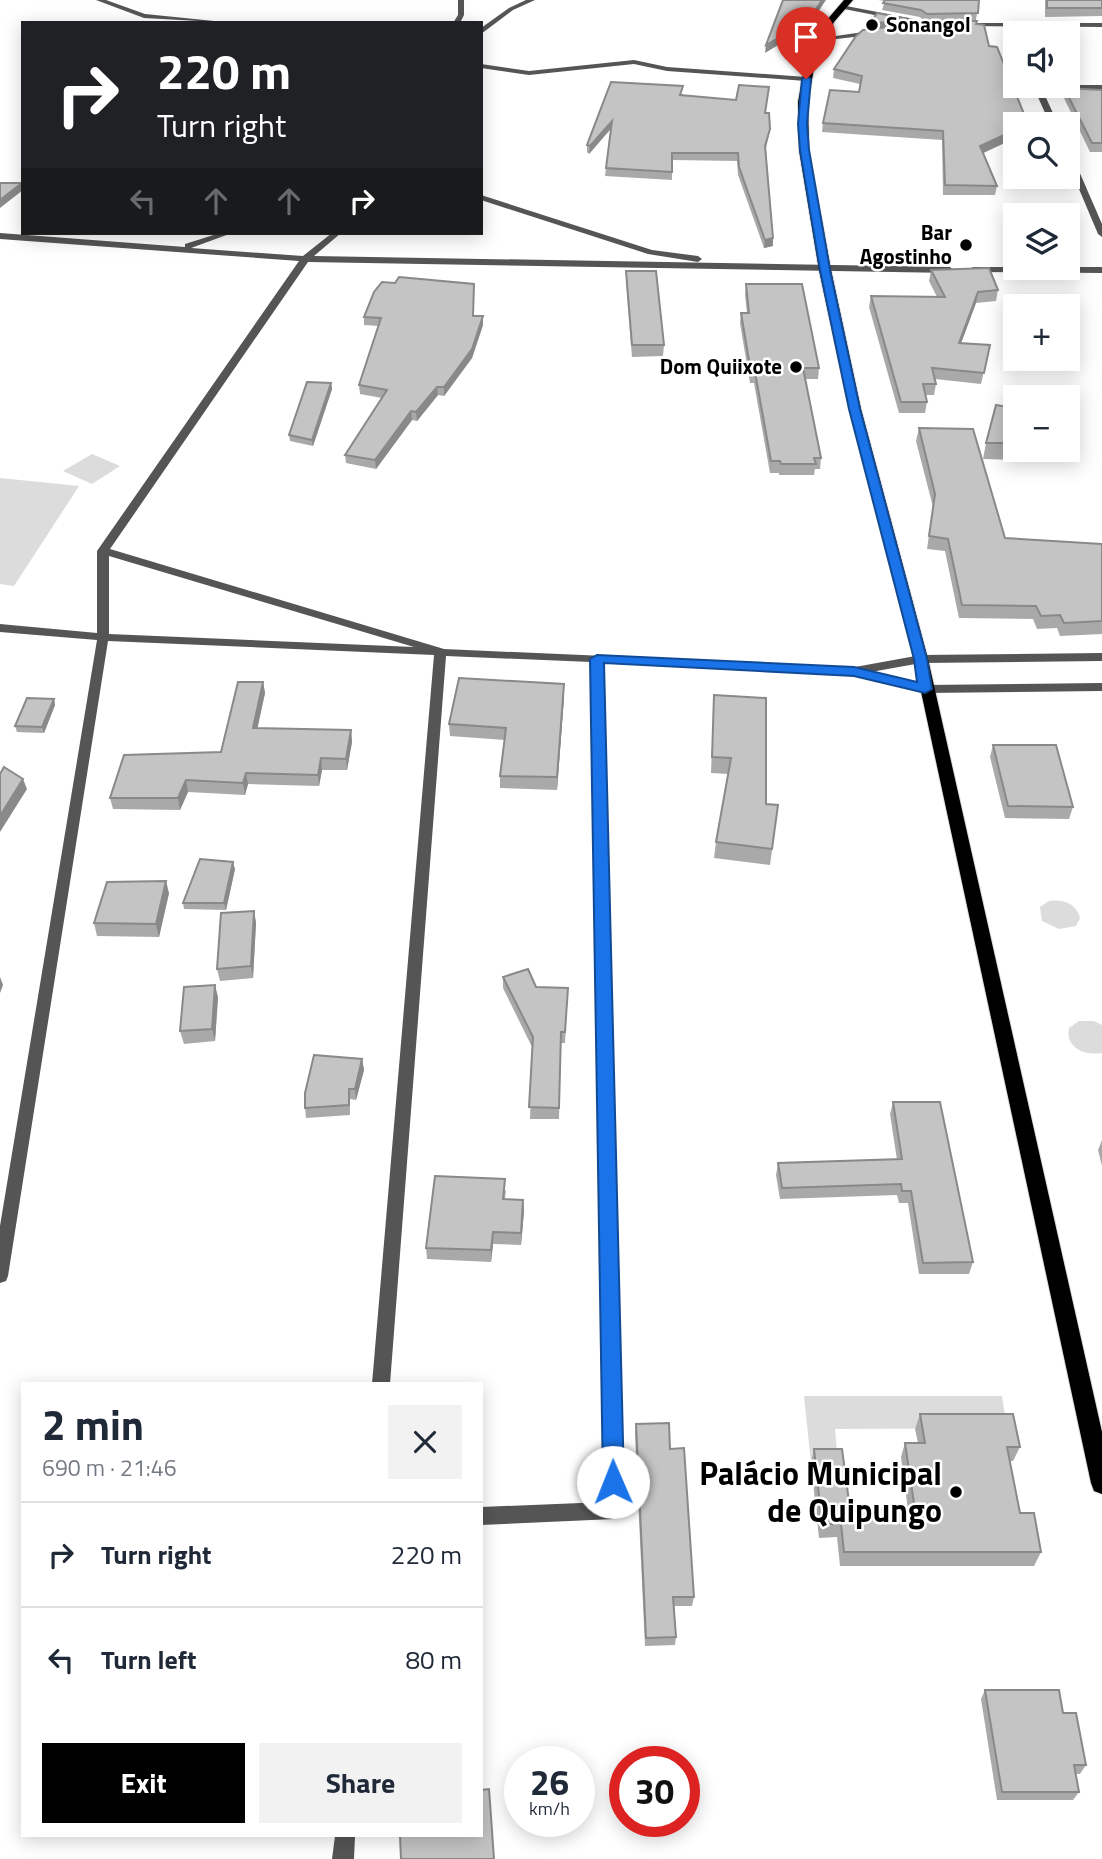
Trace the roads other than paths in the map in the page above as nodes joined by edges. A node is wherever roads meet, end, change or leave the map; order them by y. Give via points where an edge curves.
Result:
1 (99, 0) edge
2 (461, 0) edge
3 (533, 0) edge
4 (845, 4) edge
5 (144, 16) junction
6 (153, 21) edge
7 (206, 21) edge
8 (457, 21) edge
9 (934, 25) junction
10 (947, 25) edge
11 (959, 25) edge
12 (1102, 25) edge
13 (898, 29) edge
14 (483, 30) edge
15 (886, 31) edge
16 (819, 39) junction
17 (483, 66) edge
18 (806, 79) junction
19 (1080, 87) edge
20 (1102, 87) edge
21 (1080, 183) edge
22 (483, 199) edge
23 (1102, 234) edge
24 (222, 235) edge
25 (335, 235) edge
26 (0, 236) edge
27 (180, 249) junction
28 (305, 259) junction
29 (755, 268) junction
30 (825, 270) junction
31 (1102, 270) edge
32 (103, 551) junction
33 (0, 628) edge
34 (103, 637) junction
35 (440, 652) junction
36 (1102, 657) edge
37 (597, 659) junction
38 (920, 659) junction
39 (854, 671) junction
40 (1102, 687) edge
41 (925, 689) junction
42 (0, 1276) edge
43 (381, 1382) edge
44 (1102, 1483) edge
45 (483, 1516) edge
46 (345, 1837) edge
47 (343, 1859) edge

1 - 5 street
2 - 8 street
3 - 14 street via 511,9
4 - 9 street
4 - 16 main road
5 - 6 street
5 - 7 street
9 - 10 street
9 - 13 street
11 - 12 street via 1009,30
15 - 16 street
16 - 18 main road
17 - 18 street via 528,73 634,62 667,69
18 - 30 main road via 804,150
19 - 20 street
21 - 23 street
22 - 29 street via 651,252
24 - 27 street
25 - 28 street
26 - 27 street
27 - 28 street
28 - 29 street
28 - 32 street
29 - 30 street
30 - 31 street
30 - 38 main road via 855,409
32 - 34 street
32 - 35 street
33 - 34 street
34 - 35 street
34 - 42 street
35 - 37 street
35 - 43 street
36 - 38 street
37 - 39 street
37 - 45 street via 614,1510
38 - 39 street
38 - 41 main road
39 - 41 street
40 - 41 street
41 - 44 main road
46 - 47 street

